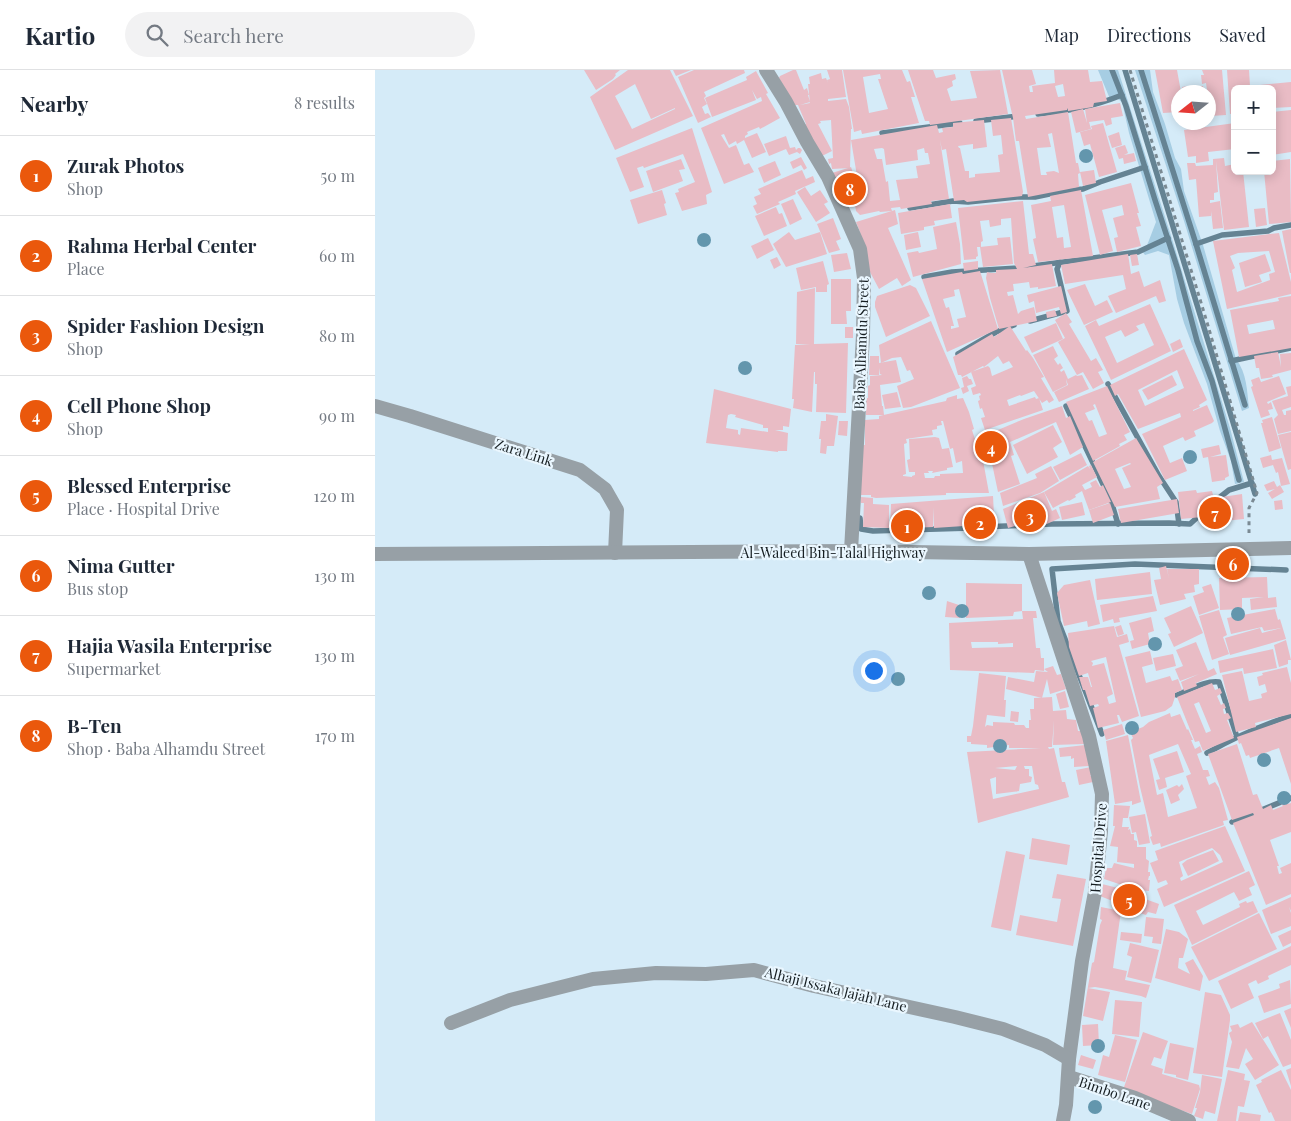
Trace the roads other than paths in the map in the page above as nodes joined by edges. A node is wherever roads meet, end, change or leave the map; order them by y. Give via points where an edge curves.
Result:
1 (766, 70) edge
2 (375, 406) edge
3 (1291, 548) edge
4 (851, 551) junction
5 (615, 553) junction
6 (375, 554) edge
7 (1029, 554) junction
8 (451, 1023) dead end
9 (1069, 1059) junction
10 (1069, 1077) junction
11 (1063, 1121) edge
12 (1189, 1121) edge

1 - 4 street, Baba Alhamdu Street via 828,177 860,249 864,278 863,326
2 - 5 street, Zara Link via 580,470 605,489 617,510
3 - 7 street, Al-Waleed Bin-Talal Highway
4 - 5 street, Al-Waleed Bin-Talal Highway
4 - 7 street, Al-Waleed Bin-Talal Highway
5 - 6 street, Al-Waleed Bin-Talal Highway
7 - 9 street, Hospital Drive via 1089,736 1102,794 1095,892
8 - 9 street, Alhaji Issaka Jajah Lane via 510,1000 593,979 754,970 1003,1029 1045,1045
9 - 10 street, Hospital Drive
10 - 11 street, Hospital Drive
10 - 12 street, Bimbo Lane via 1135,1098

